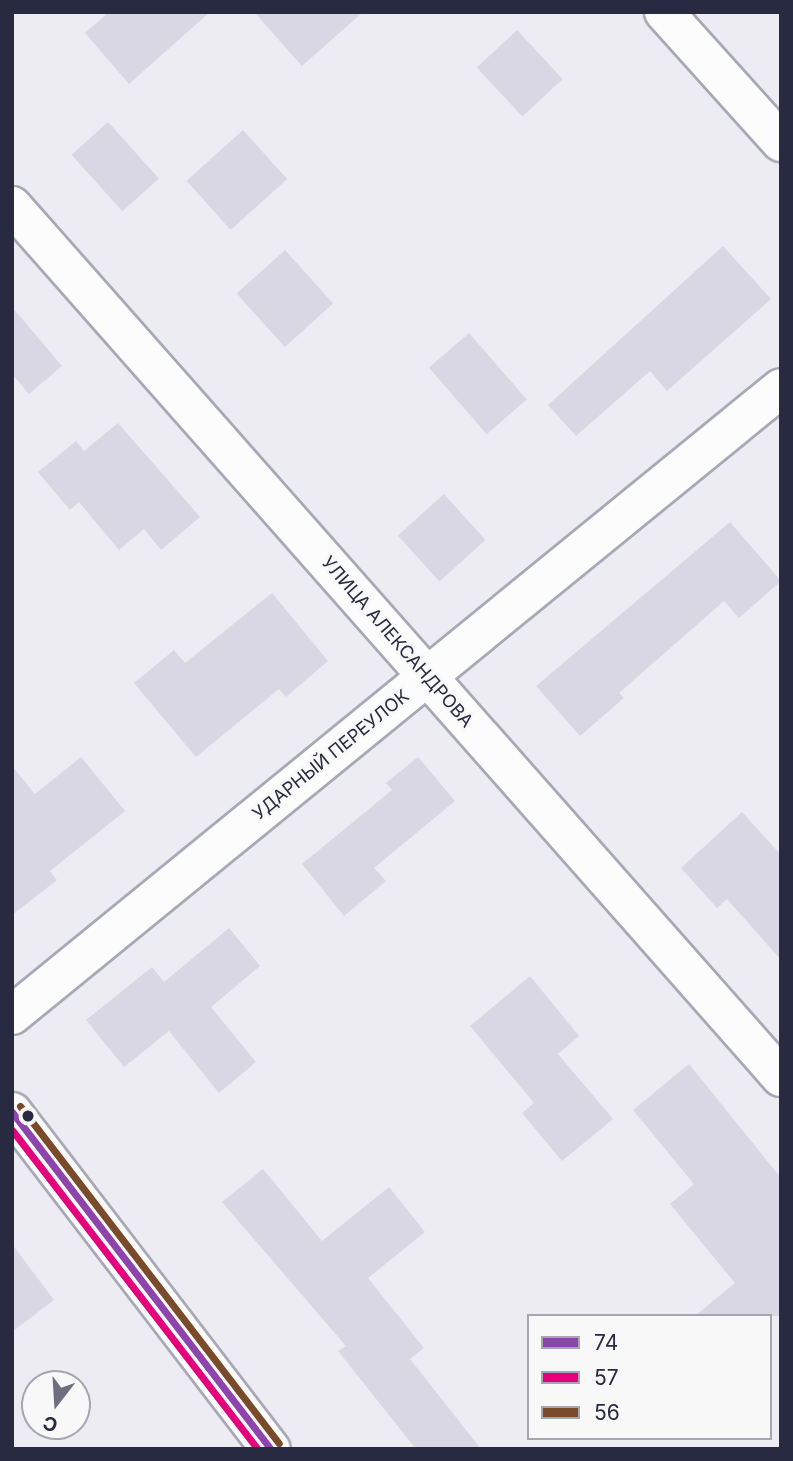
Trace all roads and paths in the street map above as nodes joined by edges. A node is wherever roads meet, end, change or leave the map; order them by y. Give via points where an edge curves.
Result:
1 (664, 12) edge
2 (781, 142) edge
3 (12, 206) edge
4 (781, 388) edge
5 (427, 676) junction
6 (12, 1016) edge
7 (781, 1077) edge
8 (12, 1111) edge
9 (271, 1449) edge

1 - 2 street
3 - 5 street, УЛИЦА АЛЕКСАНДРОВА
4 - 5 street, УДАРНЫЙ ПЕРЕУЛОК
5 - 6 street, УДАРНЫЙ ПЕРЕУЛОК
5 - 7 street, УЛИЦА АЛЕКСАНДРОВА
8 - 9 street

